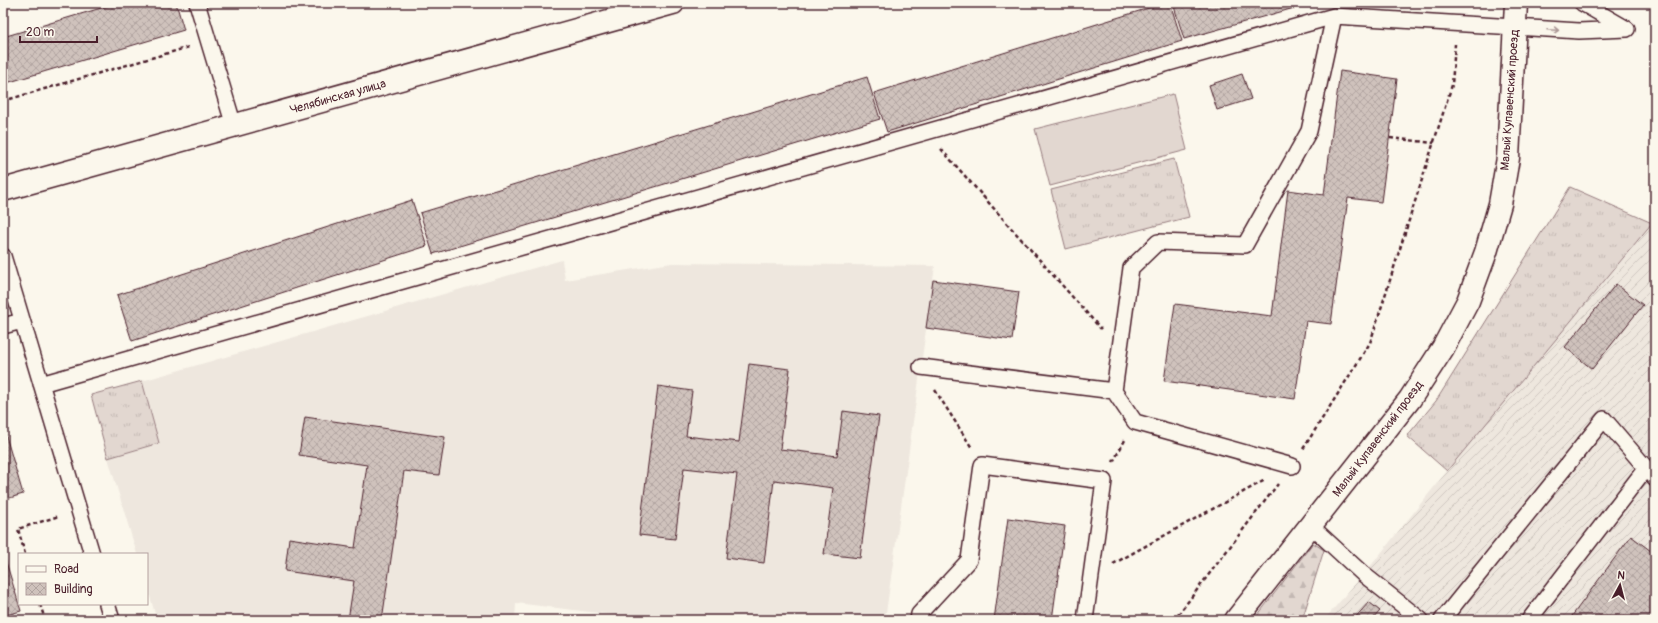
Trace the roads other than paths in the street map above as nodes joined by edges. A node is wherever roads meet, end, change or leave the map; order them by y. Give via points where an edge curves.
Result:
1 (197, 3) edge
2 (673, 3) edge
3 (1516, 3) edge
4 (1582, 3) edge
5 (1334, 16) junction
6 (1515, 28) junction
7 (234, 126) junction
8 (3, 190) edge
9 (3, 256) edge
10 (22, 320) junction
11 (3, 326) edge
12 (921, 367) road end
13 (41, 384) junction
14 (1114, 391) junction
15 (1292, 466) road end
16 (1651, 473) edge
17 (1311, 526) junction
18 (92, 553) edge
19 (107, 605) edge
20 (112, 620) edge
21 (918, 620) edge
22 (1085, 620) edge
23 (1236, 620) edge
24 (1421, 620) edge
25 (1442, 620) edge
26 (1528, 620) edge

1 - 7 lane
2 - 7 street, Челябинская улица
3 - 6 street, Малый Купавенский проезд
6 -> 4 lane via 1579,32 1627,29
5 - 6 lane
5 - 13 lane
5 - 14 lane via 1309,131 1245,245 1158,242 1131,268
6 - 17 street, Малый Купавенский проезд via 1508,158 1500,204 1468,301 1443,348 1410,399
7 - 8 street, Челябинская улица
9 - 10 lane
10 - 11 lane
10 - 13 lane
12 - 14 lane
13 - 18 lane
14 - 15 lane via 1135,422
16 - 25 lane via 1604,419
16 - 26 lane
17 - 23 street, Малый Купавенский проезд
17 - 24 lane via 1364,574
19 - 20 lane
21 - 22 lane via 918,614 969,560 982,465 1104,481

